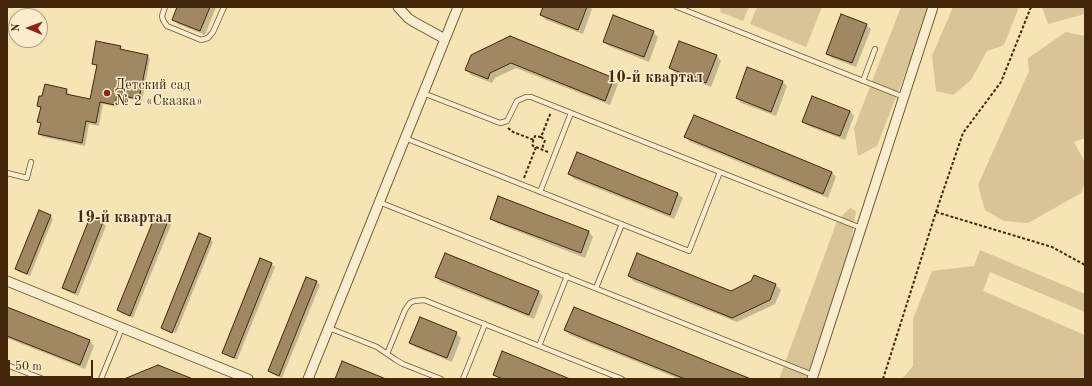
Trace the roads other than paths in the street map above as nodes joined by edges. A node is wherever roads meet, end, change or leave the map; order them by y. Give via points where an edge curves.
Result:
1 (164, 7) edge
2 (224, 7) edge
3 (398, 7) edge
4 (458, 7) edge
5 (677, 7) edge
6 (933, 7) edge
7 (445, 39) junction
8 (875, 49) dead end
9 (863, 81) junction
10 (423, 93) junction
11 (904, 97) junction
12 (571, 113) junction
13 (405, 138) junction
14 (31, 162) dead end
15 (720, 172) junction
16 (7, 173) edge
17 (540, 192) junction
18 (380, 202) junction
19 (622, 224) junction
20 (861, 228) junction
21 (567, 276) junction
22 (7, 281) edge
23 (596, 288) junction
24 (485, 324) junction
25 (122, 328) junction
26 (329, 328) junction
27 (539, 346) junction
28 (387, 354) junction
29 (7, 364) edge
30 (813, 377) edge
31 (43, 379) edge
32 (101, 379) edge
33 (248, 379) edge
34 (308, 379) edge
35 (441, 379) edge
36 (463, 379) edge
37 (622, 379) edge

1 - 2 lane via 162,16 167,26 201,40 214,32
3 - 7 street via 408,18
4 - 7 street
5 - 9 lane
6 - 11 street
7 - 10 street
8 - 9 lane
9 - 11 lane
10 - 12 lane via 503,123 507,121 517,102 526,97
10 - 13 street
11 - 20 street
12 - 15 lane
12 - 17 lane
13 - 17 lane
13 - 18 street
14 - 16 lane via 27,178
15 - 19 lane via 689,251
15 - 20 lane
17 - 19 lane
18 - 21 lane
18 - 26 street
19 - 23 lane
20 - 30 street
21 - 23 lane
21 - 27 lane
22 - 25 street
23 - 30 lane
24 - 27 lane
24 - 28 lane via 424,300 414,301 405,310
24 - 36 lane
25 - 32 lane
25 - 33 street
26 - 28 lane via 377,347
26 - 34 street
27 - 37 lane
28 - 35 lane via 403,364
29 - 31 lane

